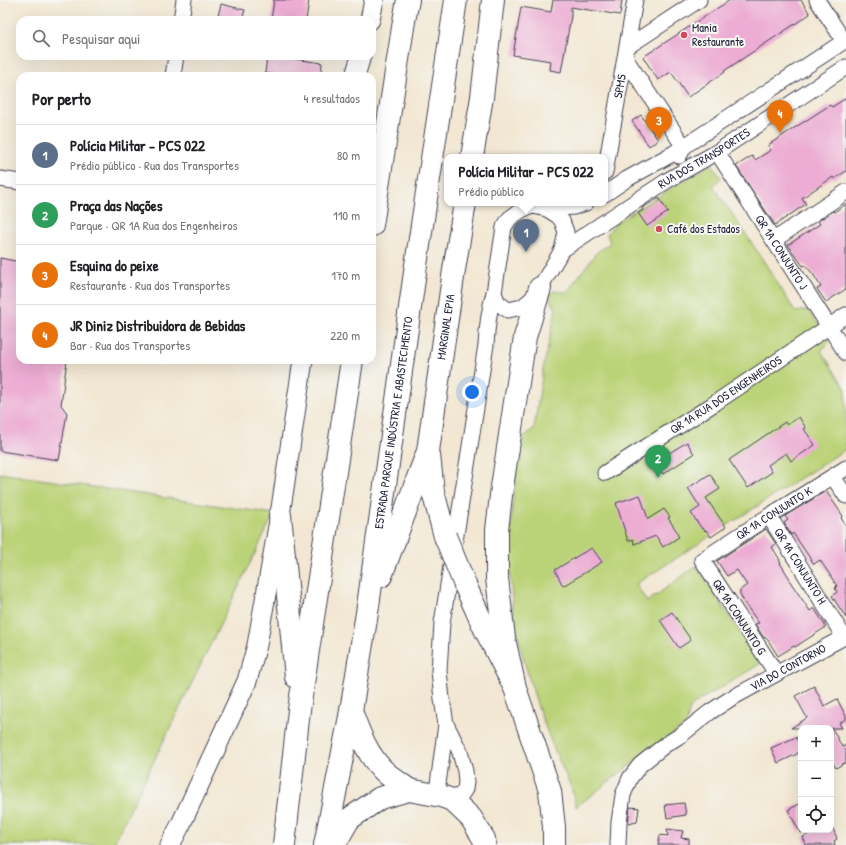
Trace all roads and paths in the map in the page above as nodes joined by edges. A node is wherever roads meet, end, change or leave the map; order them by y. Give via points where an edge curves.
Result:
1 (184, 0) edge
2 (374, 0) edge
3 (408, 0) edge
4 (456, 0) edge
5 (493, 0) edge
6 (635, 0) edge
7 (699, 0) edge
8 (817, 0) edge
9 (182, 16) edge
10 (371, 16) edge
11 (845, 41) edge
12 (626, 52) junction
13 (175, 60) edge
14 (360, 60) edge
15 (812, 62) junction
16 (846, 67) edge
17 (173, 72) edge
18 (356, 72) edge
19 (824, 81) junction
20 (684, 147) junction
21 (717, 152) junction
22 (472, 154) edge
23 (608, 155) edge
24 (684, 170) junction
25 (0, 179) edge
26 (16, 181) edge
27 (608, 192) edge
28 (846, 192) edge
29 (376, 200) edge
30 (465, 206) edge
31 (535, 206) edge
32 (577, 206) edge
33 (774, 240) junction
34 (562, 250) junction
35 (540, 288) junction
36 (494, 293) junction
37 (508, 310) junction
38 (846, 315) edge
39 (829, 326) junction
40 (486, 344) junction
41 (846, 353) edge
42 (302, 364) edge
43 (351, 364) edge
44 (428, 451) junction
45 (846, 468) edge
46 (605, 473) dead end
47 (833, 477) junction
48 (846, 496) edge
49 (280, 515) junction
50 (769, 516) junction
51 (702, 560) joint
52 (367, 613) junction
53 (845, 636) edge
54 (776, 673) junction
55 (515, 688) junction
56 (299, 710) junction
57 (351, 711) junction
58 (446, 724) junction
59 (409, 790) junction
60 (447, 798) junction
61 (170, 845) edge
62 (284, 845) edge
63 (325, 845) edge
64 (334, 845) edge
65 (485, 845) edge
66 (554, 845) edge
67 (618, 845) edge

1 - 9 street
2 - 10 main road
3 - 29 highway
4 - 52 highway, ESTRADA PARQUE INDÚSTRIA E ABASTECIMENTO
5 - 22 highway
6 - 12 street, SPMS
7 - 12 street
8 - 11 street
11 - 15 street, RUA DOS TRANSPORTES
12 - 20 street
12 - 23 street, SPMS
13 - 17 street
14 - 18 main road
15 - 19 street
15 - 20 street, RUA DOS TRANSPORTES
16 - 19 street, RUA DOS TRANSPORTES
19 - 21 street, RUA DOS TRANSPORTES
20 - 24 street via 678,159 678,164
20 - 27 street, RUA DOS TRANSPORTES
21 - 24 street, RUA DOS TRANSPORTES
21 - 33 street, QR 1A CONJUNTO J
24 - 34 street, RUA DOS TRANSPORTES
25 - 26 street
28 - 33 street
30 - 44 highway, MARGINAL EPIA
31 - 32 street
31 - 34 street via 558,216 562,221 566,232
31 - 36 street via 523,209 510,218 504,227
33 - 39 street, QR 1A CONJUNTO J
34 - 35 street
35 - 37 street via 522,307
35 - 55 highway via 525,337 497,530 497,578 504,638
36 - 37 street via 498,303
36 - 40 street via 489,308
37 - 40 street via 497,321
38 - 39 street, QR 1A RUA DOS ENGENHEIROS
39 - 41 street, QR 1A CONJUNTO J
39 - 46 street, QR 1A RUA DOS ENGENHEIROS
40 - 58 street via 442,623 439,671
42 - 49 main road
43 - 56 highway
44 - 52 highway
44 - 55 highway, bridge via 433,492 445,536 465,585
45 - 47 street, QR 1A CONJUNTO K
47 - 48 street
47 - 50 street, QR 1A CONJUNTO K
49 - 56 highway
49 - 61 main road via 257,645 247,681
50 - 51 street, QR 1A CONJUNTO K
50 - 53 street, QR 1A CONJUNTO H
51 - 54 street, QR 1A CONJUNTO G
52 - 57 highway, ESTRADA PARQUE INDÚSTRIA E ABASTECIMENTO
53 - 54 street, VIA DO CONTORNO
54 - 67 street, VIA DO CONTORNO via 730,698 640,765 630,778 623,795
55 - 66 highway via 550,791
56 - 62 highway
57 - 59 highway via 358,732 370,754 385,773
57 - 63 highway, ESTRADA PARQUE INDÚSTRIA E ABASTECIMENTO
58 - 60 street via 438,784
58 - 60 street via 460,752 466,782 461,795
59 - 60 highway
59 - 64 highway via 380,798 349,819
60 - 65 highway via 471,818

